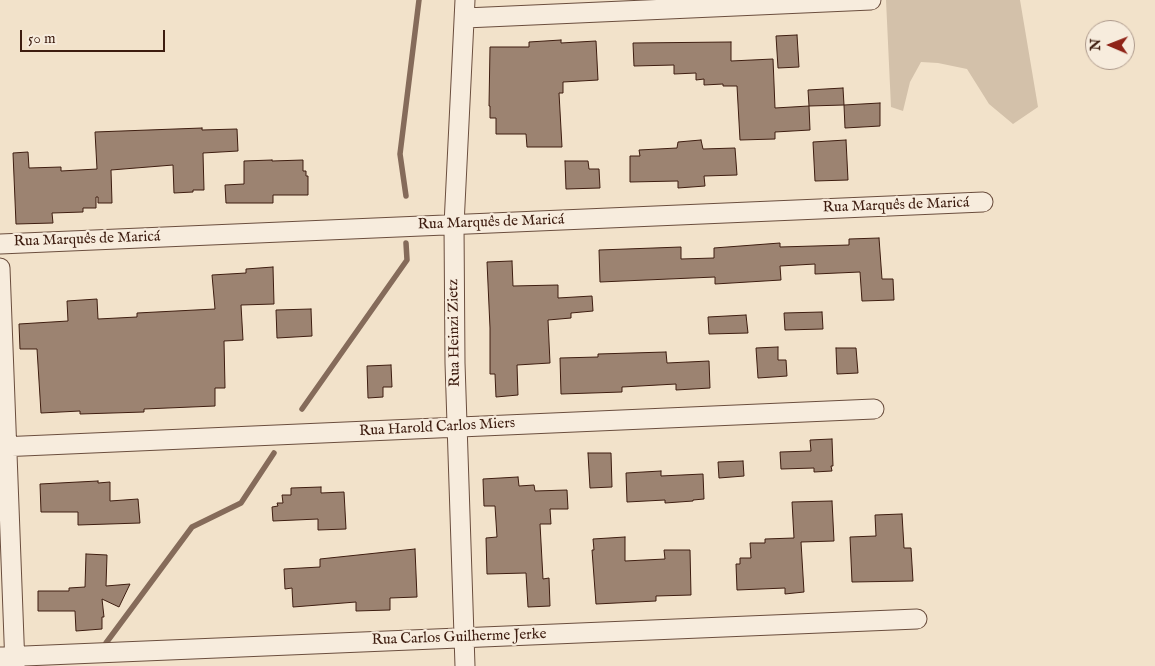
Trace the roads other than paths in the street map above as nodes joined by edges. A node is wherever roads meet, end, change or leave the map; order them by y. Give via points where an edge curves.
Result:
1 (871, 0) edge
2 (465, 9) edge
3 (983, 202) dead end
4 (454, 225) junction
5 (0, 244) edge
6 (0, 268) edge
7 (874, 409) dead end
8 (456, 427) junction
9 (3, 447) edge
10 (917, 619) dead end
11 (465, 638) junction
12 (10, 660) edge
13 (466, 666) edge

1 - 2 street
2 - 4 street, Rua Heinzi Zietz
3 - 4 street, Rua Marquês de Maricá
4 - 5 street, Rua Marquês de Maricá
4 - 8 street, Rua Heinzi Zietz
6 - 9 street
7 - 8 street, Rua Harold Carlos Miers
8 - 9 street, Rua Harold Carlos Miers
8 - 11 street, Rua Heinzi Zietz
9 - 12 street
10 - 11 street, Rua Carlos Guilherme Jerke
11 - 12 street, Rua Carlos Guilherme Jerke
11 - 13 street, Rua Heinzi Zietz

